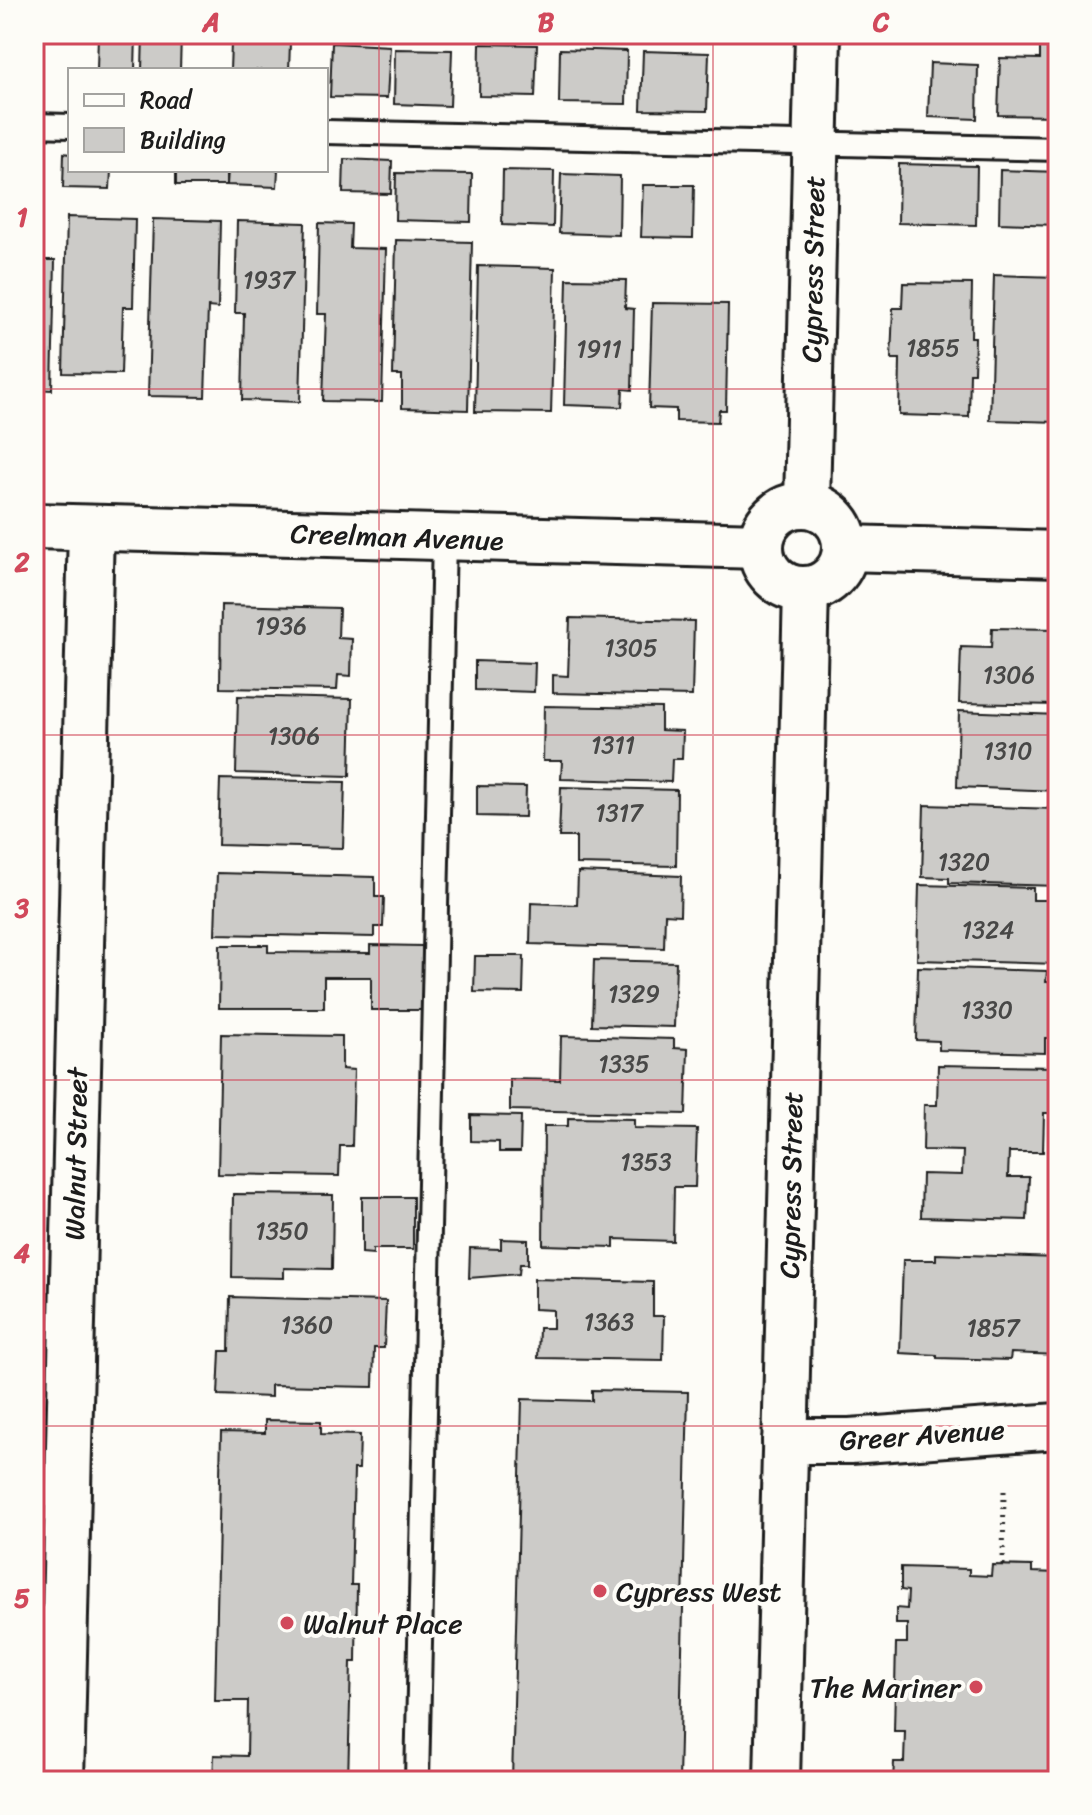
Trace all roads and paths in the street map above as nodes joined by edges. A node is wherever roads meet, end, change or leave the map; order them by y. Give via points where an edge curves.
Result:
1 (818, 34) edge
2 (34, 125) edge
3 (68, 126) edge
4 (328, 132) edge
5 (816, 144) junction
6 (1058, 149) edge
7 (807, 504) junction
8 (34, 526) edge
9 (91, 528) junction
10 (444, 538) junction
11 (760, 546) junction
12 (846, 548) junction
13 (1058, 554) edge
14 (806, 589) junction
15 (1058, 1426) edge
16 (785, 1441) junction
17 (1004, 1491) dead end
18 (1003, 1565) dead end
19 (61, 1781) edge
20 (417, 1781) edge
21 (777, 1781) edge

1 - 5 street, Cypress Street
2 - 3 lane
4 - 5 lane
5 - 6 lane
5 - 7 street, Cypress Street
7 - 11 street via 774,515
7 - 12 street via 835,519
8 - 9 street, Creelman Avenue
9 - 10 street, Creelman Avenue
9 - 19 street, Walnut Street
10 - 11 street, Creelman Avenue
10 - 20 lane
11 - 14 street via 773,577 788,587
12 - 13 street
12 - 14 street via 834,576
14 - 16 street, Cypress Street
15 - 16 street, Greer Avenue
16 - 21 street, Cypress Street
17 - 18 path

